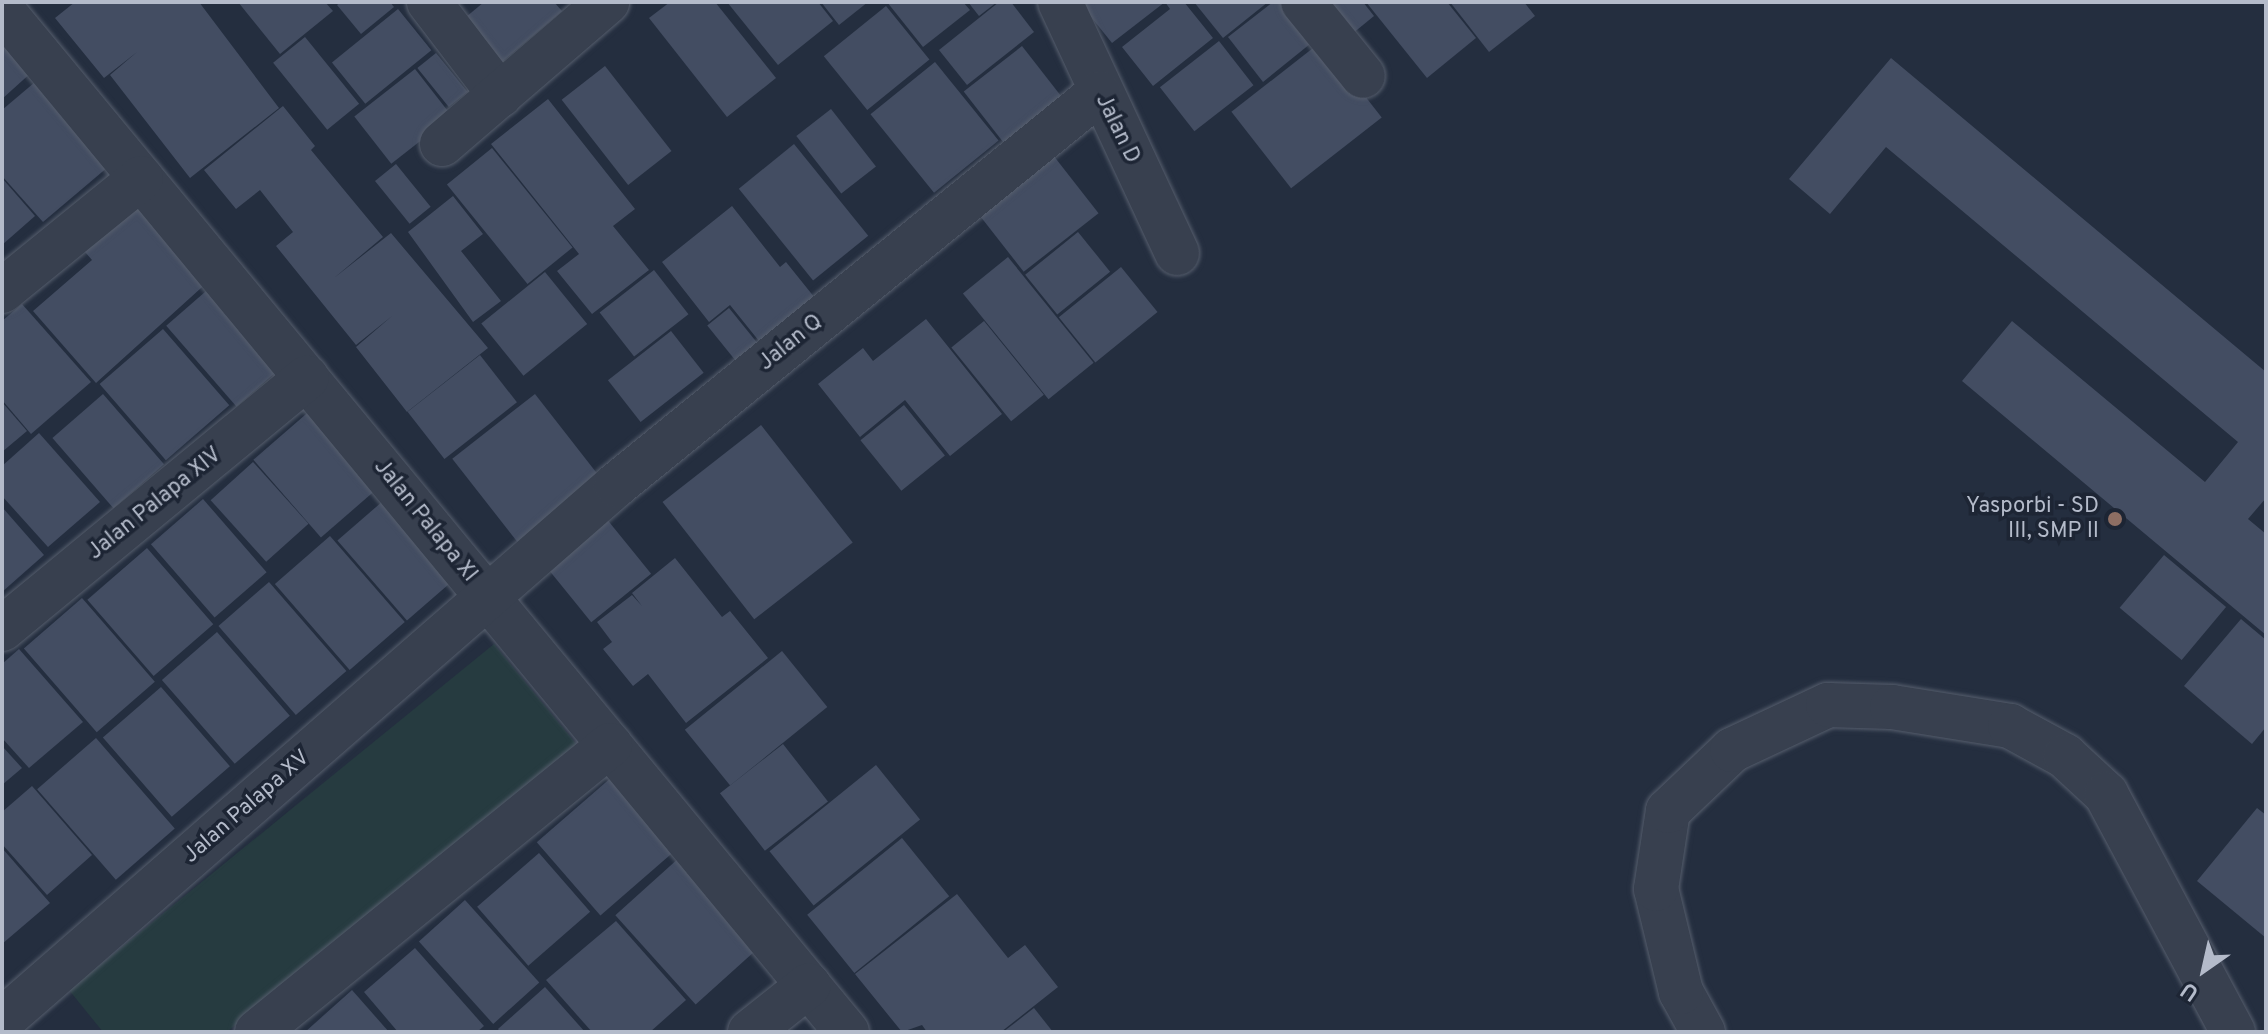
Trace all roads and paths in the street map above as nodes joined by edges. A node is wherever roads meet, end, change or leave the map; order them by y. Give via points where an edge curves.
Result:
1 (429, 2) edge
2 (607, 2) edge
3 (1060, 2) edge
4 (1303, 2) edge
5 (2, 10) edge
6 (1363, 76) dead end
7 (1099, 93) junction
8 (500, 95) junction
9 (442, 144) dead end
10 (141, 178) junction
11 (1177, 253) dead end
12 (2, 291) edge
13 (307, 378) junction
14 (487, 596) junction
15 (2, 629) edge
16 (610, 745) junction
17 (809, 985) junction
18 (9, 1020) edge
19 (257, 1032) edge
20 (750, 1032) edge
21 (847, 1032) edge
22 (1703, 1032) edge
23 (2233, 1032) edge

1 - 8 street
2 - 8 street
3 - 7 street, Jalan D
4 - 6 street
5 - 10 street, Jalan Palapa XI
7 - 11 street, Jalan D
7 - 14 street, Jalan Q
8 - 9 street
10 - 12 street
10 - 13 street, Jalan Palapa XI
13 - 14 street, Jalan Palapa XI
13 - 15 street, Jalan Palapa XIV
14 - 16 street, Jalan Palapa XI
14 - 18 street, Jalan Palapa XV
16 - 17 street, Jalan Palapa XI
16 - 19 street
17 - 20 street
17 - 21 street, Jalan Palapa XI
22 - 23 street via 1681,992 1656,889 1668,811 1732,750 1828,705 1892,707 2010,726 2065,756 2106,794

